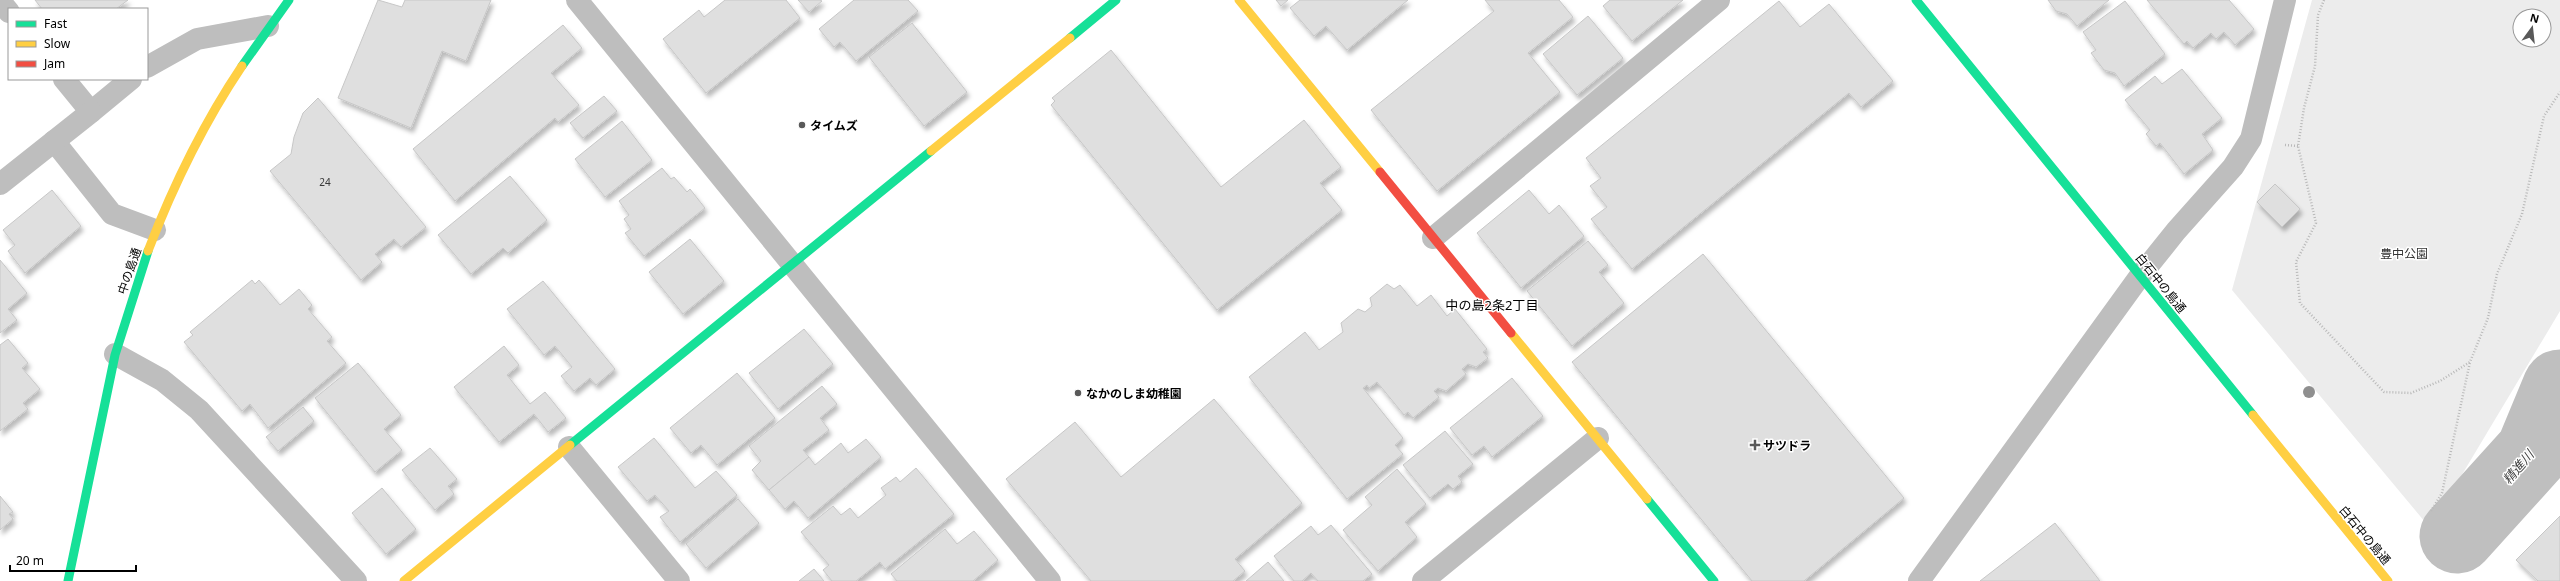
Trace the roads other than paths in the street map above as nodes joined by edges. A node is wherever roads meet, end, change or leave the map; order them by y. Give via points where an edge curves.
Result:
1 (289, 0) edge
2 (577, 0) edge
3 (1116, 0) edge
4 (1239, 0) edge
5 (1719, 0) edge
6 (1916, 0) edge
7 (2285, 0) edge
8 (0, 1) edge
9 (8, 11) edge
10 (268, 26) junction
11 (148, 65) edge
12 (65, 80) edge
13 (130, 80) edge
14 (91, 112) junction
15 (54, 141) junction
16 (0, 184) edge
17 (155, 230) junction
18 (1433, 238) junction
19 (793, 264) junction
20 (2140, 276) junction
21 (115, 354) junction
22 (1598, 438) junction
23 (569, 447) junction
24 (68, 581) edge
25 (356, 581) edge
26 (404, 581) edge
27 (679, 581) edge
28 (1050, 581) edge
29 (1423, 581) edge
30 (1714, 581) edge
31 (1919, 581) edge
32 (2388, 581) edge

1 - 10 street, 中の島通
2 - 19 street
3 - 19 street
4 - 18 street
5 - 18 street
6 - 20 street, 白石中の島通
7 - 20 street via 2251,139 2233,167
8 - 9 street
10 - 11 street via 197,39
10 - 17 street, 中の島通 via 214,112 184,166
12 - 14 street
13 - 14 street
14 - 15 street
15 - 16 street
15 - 17 street via 112,214
17 - 21 street, 中の島通
18 - 22 street
19 - 23 street
19 - 28 street
20 - 31 street
20 - 32 street, 白石中の島通
21 - 24 street, 中の島通
21 - 25 street via 162,380 199,410
22 - 29 street
22 - 30 street
23 - 26 street
23 - 27 street

